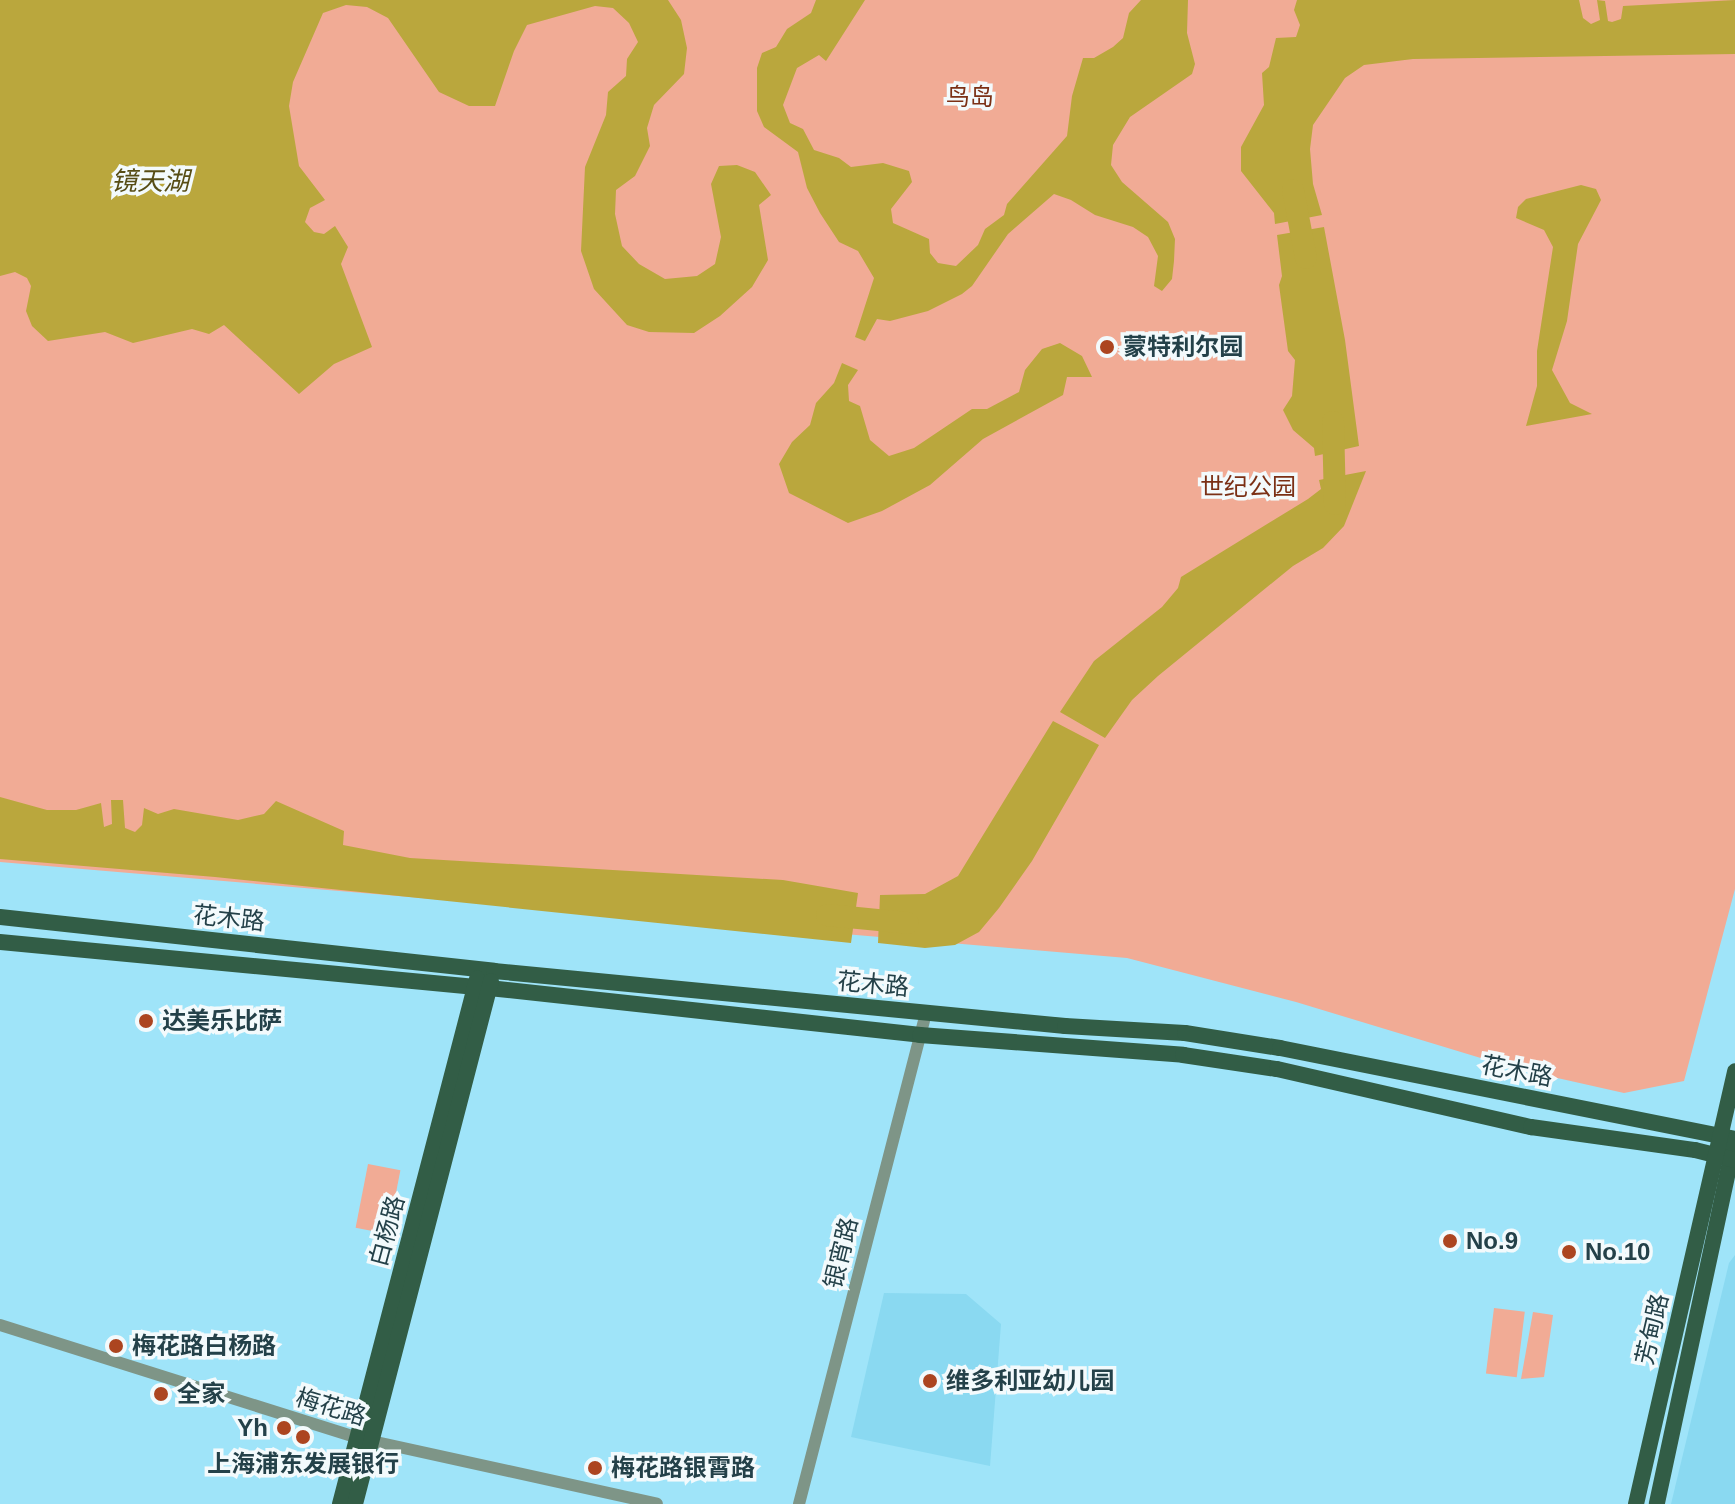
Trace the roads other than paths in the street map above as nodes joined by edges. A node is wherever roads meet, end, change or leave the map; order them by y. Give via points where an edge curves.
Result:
1 (0, 917) edge
2 (0, 942) edge
3 (484, 979) junction
4 (926, 1013) junction
5 (920, 1035) junction
6 (1735, 1071) edge
7 (1727, 1137) edge
8 (1727, 1158) edge
9 (0, 1325) edge
10 (364, 1440) junction
11 (340, 1504) edge
12 (355, 1504) edge
13 (657, 1504) edge
14 (799, 1504) edge
15 (1636, 1504) edge
16 (1657, 1504) edge

1 - 3 main road, 花木路
2 - 3 main road, 花木路
3 - 4 main road, 花木路
3 - 5 main road, 花木路
3 - 10 main road, 白杨路
4 - 5 street, 银宵路
4 - 7 main road, 花木路 via 1185,1033
5 - 8 main road, 花木路 via 1246,1064 1531,1127
5 - 14 street, 银宵路
6 - 7 main road, 芳甸路
7 - 8 main road, 芳甸路
8 - 15 main road, 芳甸路
8 - 16 main road, 芳甸路
9 - 10 street, 梅花路
10 - 11 main road, 白杨路
10 - 12 main road, 白杨路
10 - 13 street, 梅花路

